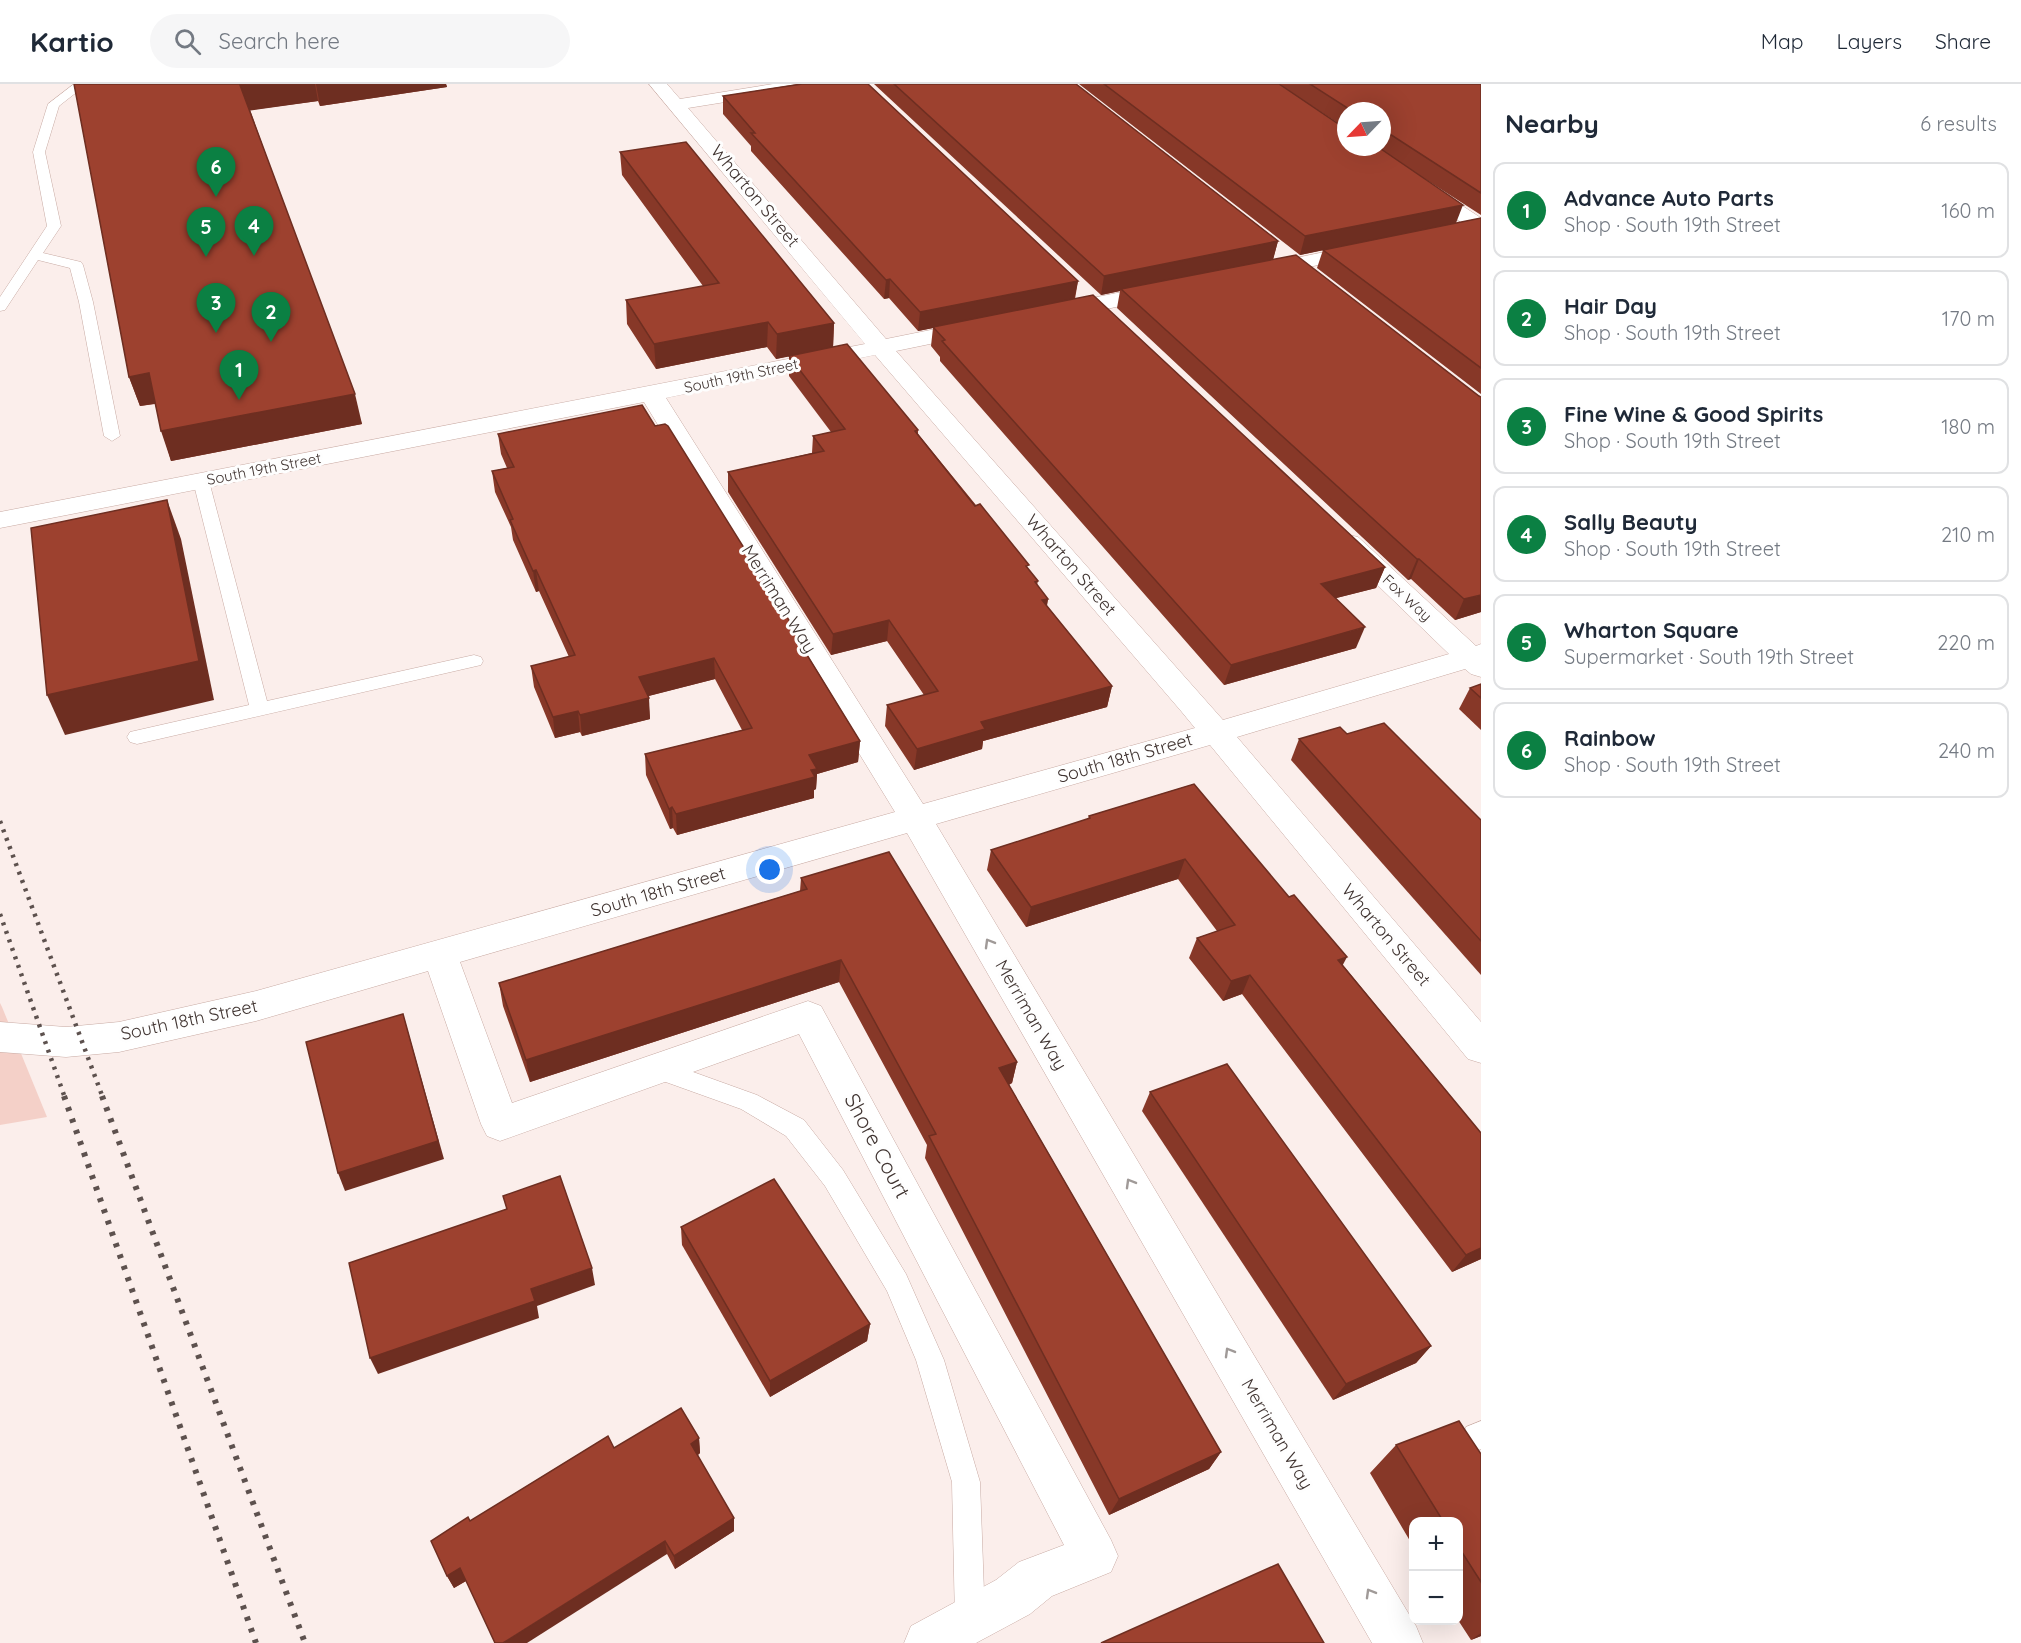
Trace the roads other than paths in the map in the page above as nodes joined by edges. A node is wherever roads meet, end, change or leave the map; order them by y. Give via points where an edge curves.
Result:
1 (81, 84) edge
2 (658, 84) edge
3 (806, 84) edge
4 (676, 105) junction
5 (1373, 156) edge
6 (1481, 227) edge
7 (1445, 234) edge
8 (1388, 245) edge
9 (1277, 250) edge
10 (36, 255) junction
11 (1295, 264) junction
12 (1240, 275) edge
13 (1314, 279) edge
14 (1184, 287) edge
15 (0, 307) edge
16 (1039, 315) edge
17 (994, 324) edge
18 (881, 346) junction
19 (651, 394) junction
20 (112, 436) dead end
21 (201, 482) junction
22 (0, 520) edge
23 (1331, 526) edge
24 (1477, 660) edge
25 (474, 661) dead end
26 (259, 709) junction
27 (1216, 732) junction
28 (137, 737) dead end
29 (916, 818) junction
30 (441, 954) junction
31 (0, 1037) edge
32 (1481, 1048) edge
33 (657, 1069) junction
34 (970, 1620) junction
35 (928, 1643) edge
36 (1399, 1643) edge

1 - 10 lane via 54,104 39,152 54,226
2 - 4 street, Wharton Street
3 - 4 street
4 - 18 street, Wharton Street
5 - 6 street
6 - 7 street
8 - 11 street
9 - 11 street
10 - 15 lane
10 - 20 lane via 76,265
11 - 12 street
11 - 13 street
14 - 16 street
17 - 18 street, South 19th Street
18 - 19 street, South 19th Street
18 - 27 street, Wharton Street
19 - 21 street, South 19th Street
19 - 29 street, Merriman Way
21 - 22 street, South 19th Street
21 - 26 lane
23 - 24 street, Fox Way
24 - 27 street, South 18th Street
25 - 26 lane
26 - 28 lane
27 - 29 street, South 18th Street
27 - 32 street, Wharton Street
29 - 30 street, South 18th Street
36 -> 29 street, Merriman Way
30 - 31 street, South 18th Street via 256,1006 119,1037 66,1042
30 - 33 street, Shore Court via 500,1124
33 - 34 lane via 749,1102 795,1128 834,1178 897,1283 930,1360 966,1482
33 - 34 street, Shore Court via 808,1016 1095,1556 1036,1579 1013,1598
34 - 35 street, Shore Court

